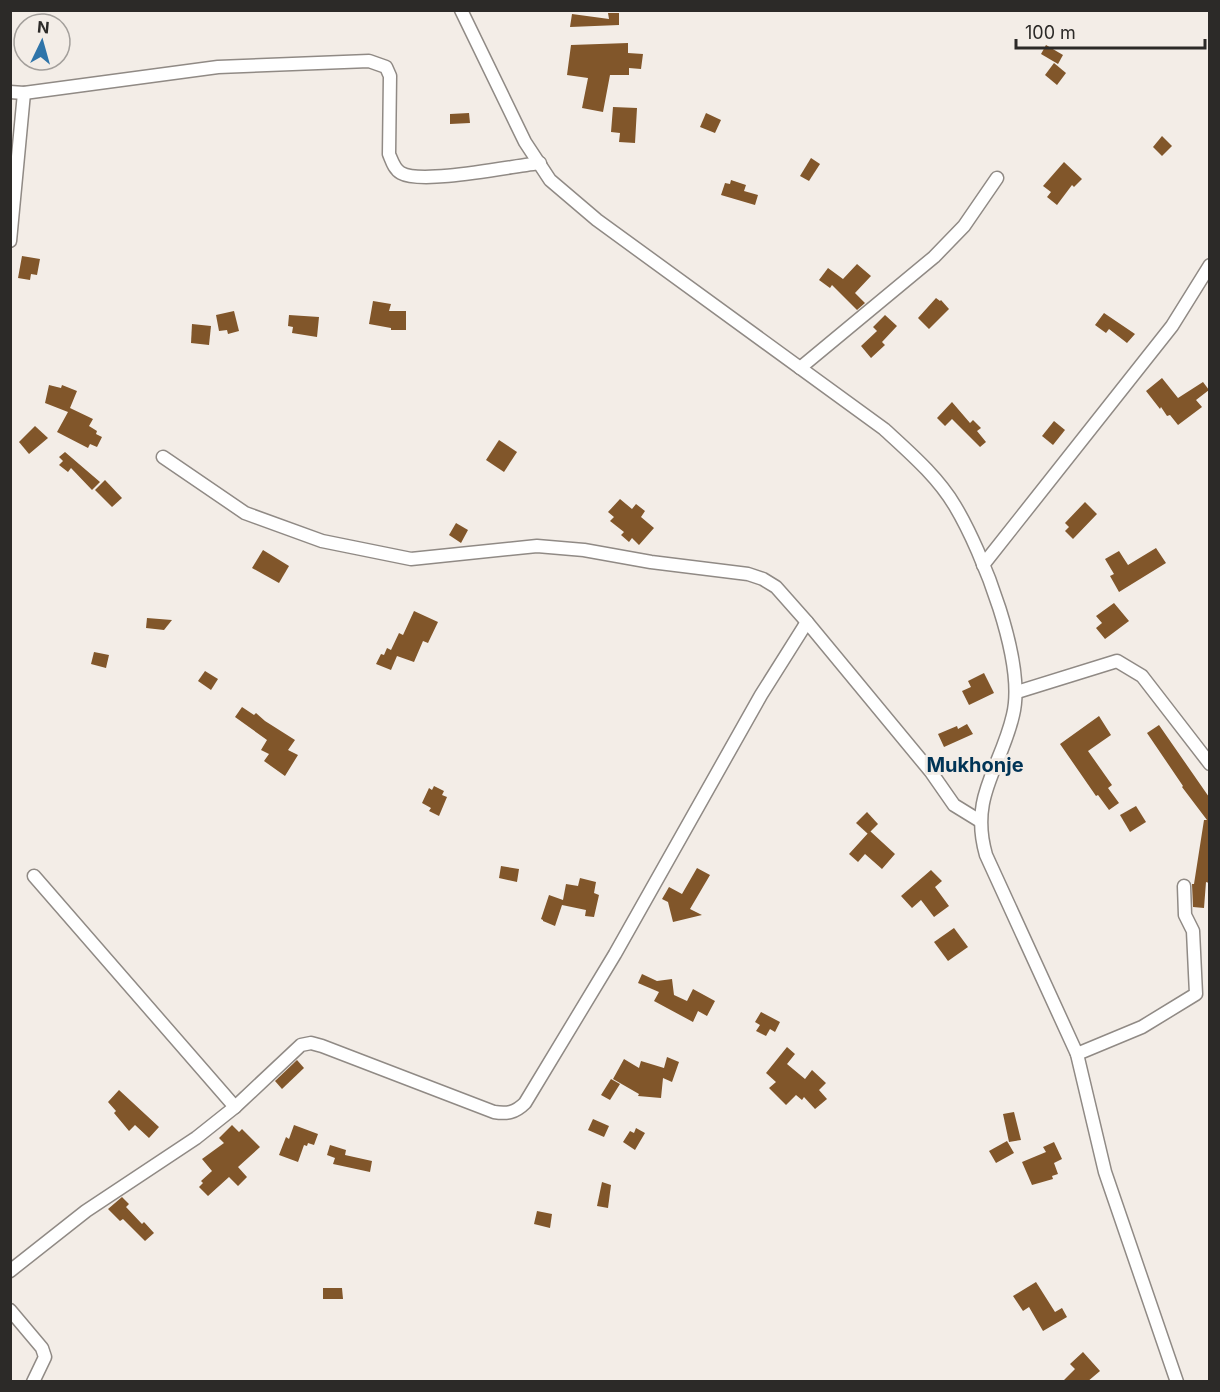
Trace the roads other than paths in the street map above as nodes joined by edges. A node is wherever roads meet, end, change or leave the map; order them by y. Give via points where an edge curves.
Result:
1 (461, 10) edge
2 (10, 92) edge
3 (24, 93) junction
4 (540, 163) junction
5 (997, 178) dead end
6 (10, 241) edge
7 (1209, 265) edge
8 (800, 368) junction
9 (163, 457) dead end
10 (983, 565) junction
11 (807, 622) junction
12 (1017, 693) junction
13 (1209, 764) edge
14 (980, 820) junction
15 (34, 876) dead end
16 (1184, 886) dead end
17 (1077, 1054) junction
18 (235, 1107) junction
19 (10, 1271) edge
20 (10, 1310) edge
21 (1172, 1380) edge
22 (33, 1382) edge

1 - 4 street via 525,142
2 - 3 street
3 - 4 street via 218,67 378,62 390,76 389,154 402,174 450,175
3 - 6 street
4 - 8 street via 550,180 597,220
5 - 8 street via 964,226 934,257
7 - 10 street via 1172,326
8 - 10 street via 884,429 924,465 955,506
9 - 11 street via 245,513 322,541 411,559 537,546 748,574 776,587
10 - 12 street via 1010,647
11 - 14 street via 954,805
11 - 18 street via 760,695 615,954 525,1103 517,1110 507,1114 494,1112 311,1043 294,1050
12 - 13 street via 1117,661 1142,676
12 - 14 street via 1007,737 984,794
14 - 17 street via 987,855
15 - 18 street
16 - 17 street via 1185,915 1193,931 1196,994 1142,1027
17 - 21 street via 1105,1172
18 - 19 street via 196,1138 86,1211
20 - 22 street via 45,1357

